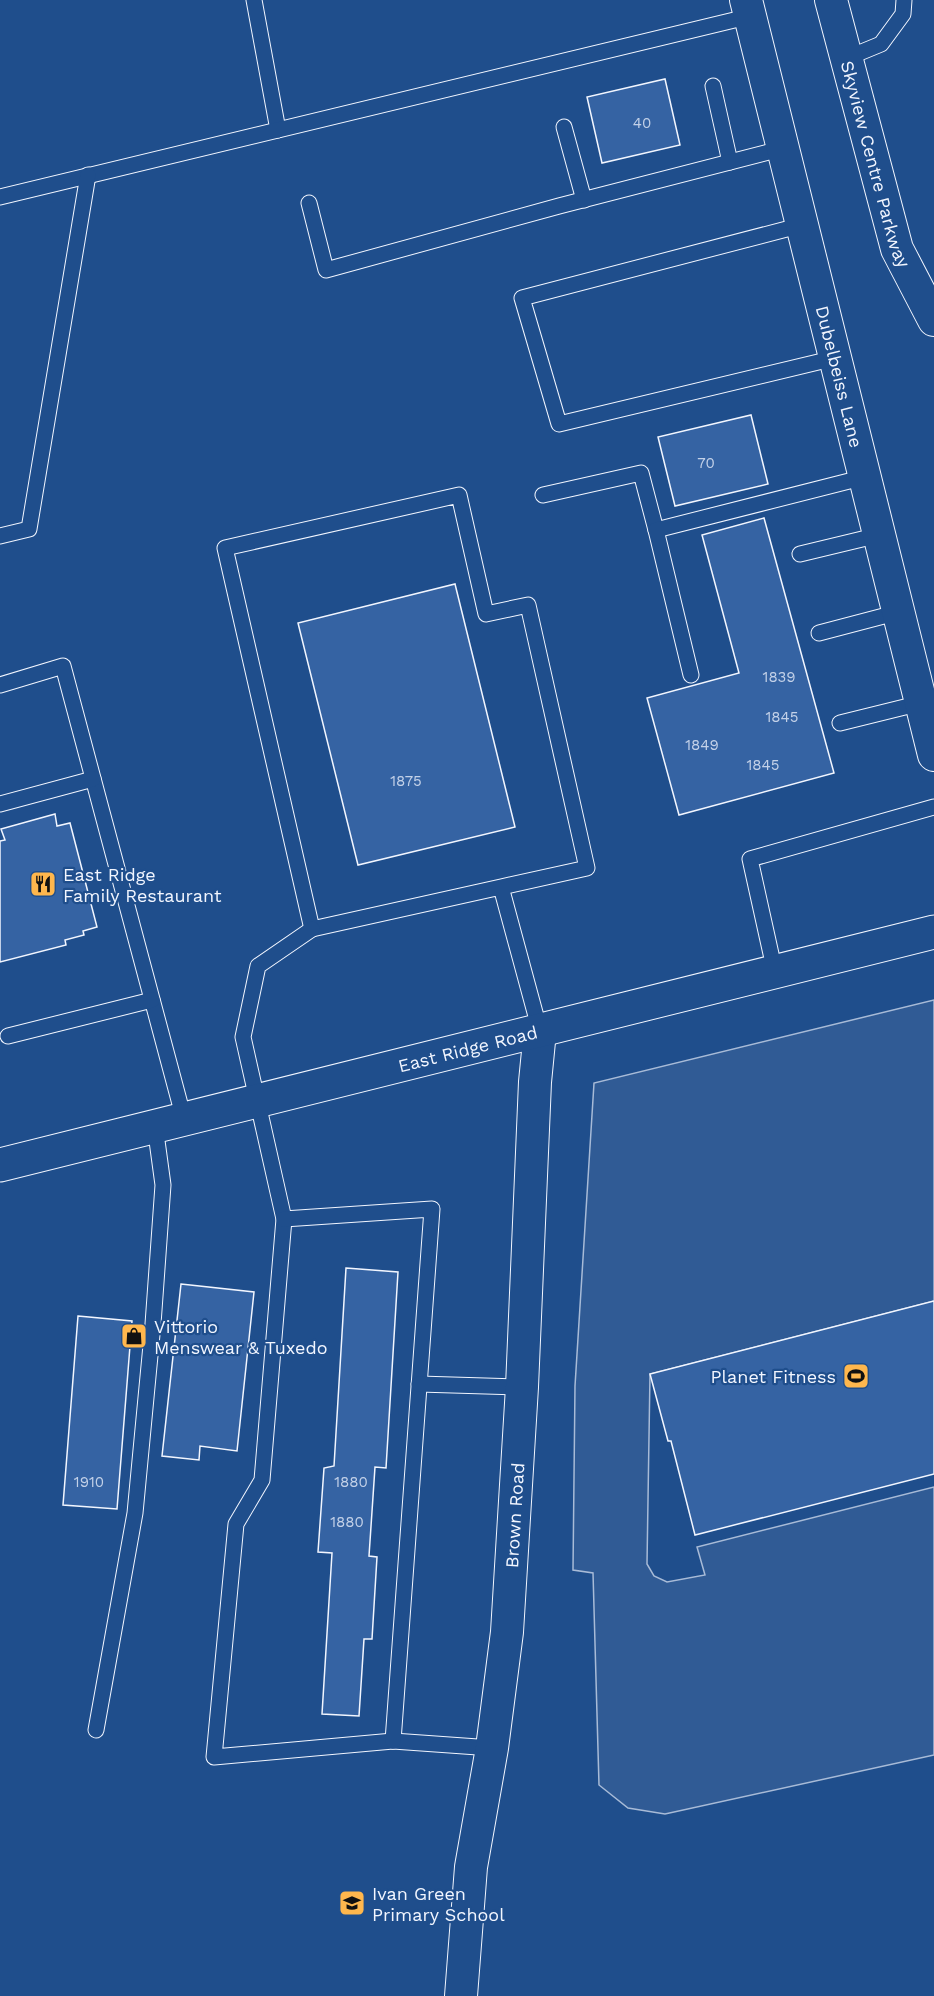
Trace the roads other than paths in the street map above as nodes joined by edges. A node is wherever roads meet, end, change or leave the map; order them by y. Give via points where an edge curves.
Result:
1 (254, 0) edge
2 (831, 0) edge
3 (904, 0) edge
4 (748, 8) edge
5 (847, 58) junction
6 (713, 86) dead end
7 (564, 127) dead end
8 (278, 130) junction
9 (784, 148) junction
10 (730, 162) junction
11 (88, 176) junction
12 (0, 197) edge
13 (584, 200) junction
14 (309, 203) dead end
15 (802, 225) junction
16 (934, 320) edge
17 (835, 358) junction
18 (865, 477) junction
19 (543, 495) dead end
20 (656, 530) junction
21 (0, 536) edge
22 (879, 536) junction
23 (800, 554) dead end
24 (899, 612) junction
25 (819, 633) dead end
26 (691, 675) dead end
27 (0, 685) edge
28 (921, 703) junction
29 (840, 723) dead end
30 (934, 755) edge
31 (93, 779) junction
32 (0, 804) edge
33 (934, 807) edge
34 (501, 886) junction
35 (312, 929) junction
36 (934, 932) edge
37 (775, 972) junction
38 (152, 1000) junction
39 (540, 1031) junction
40 (8, 1036) dead end
41 (258, 1101) junction
42 (169, 1123) junction
43 (0, 1165) edge
44 (284, 1219) junction
45 (419, 1384) junction
46 (522, 1387) junction
47 (96, 1730) dead end
48 (393, 1741) junction
49 (492, 1748) junction
50 (461, 1996) edge

1 - 8 lane
2 - 5 street, Skyview Centre Parkway
3 - 5 lane via 903,14 881,44
4 - 8 lane
4 - 9 street, Dubelbeiss Lane
5 - 16 street, Skyview Centre Parkway via 897,249
6 - 10 lane
7 - 13 lane
8 - 11 lane
9 - 10 lane
9 - 15 street, Dubelbeiss Lane
10 - 13 lane
11 - 12 lane
11 - 21 lane via 28,529
13 - 14 lane via 327,270
15 - 17 street, Dubelbeiss Lane
15 - 17 lane via 522,298 559,424
17 - 18 street, Dubelbeiss Lane
18 - 20 lane
18 - 22 street, Dubelbeiss Lane
19 - 20 lane via 641,473
20 - 26 lane
22 - 23 lane
22 - 24 street, Dubelbeiss Lane
24 - 25 lane
24 - 28 street, Dubelbeiss Lane
27 - 31 lane via 63,666
28 - 29 lane
28 - 30 street, Dubelbeiss Lane
31 - 32 lane
31 - 38 lane
33 - 37 lane via 750,859
34 - 35 lane
34 - 35 lane via 587,868 528,605 486,614 459,495 225,548
34 - 39 lane
35 - 41 lane via 258,966 243,1037
36 - 37 main road, East Ridge Road
37 - 39 main road, East Ridge Road
38 - 40 lane
38 - 42 lane
39 - 41 main road, East Ridge Road
39 - 46 street, Brown Road
41 - 42 main road, East Ridge Road
41 - 44 lane
42 - 43 main road, East Ridge Road
42 - 47 lane via 135,1513
44 - 45 lane via 432,1209
44 - 48 lane via 262,1480 236,1524 214,1757
45 - 46 lane
45 - 48 lane
46 - 49 street, Brown Road via 507,1632
48 - 49 lane
49 - 50 street, Brown Road via 471,1867

